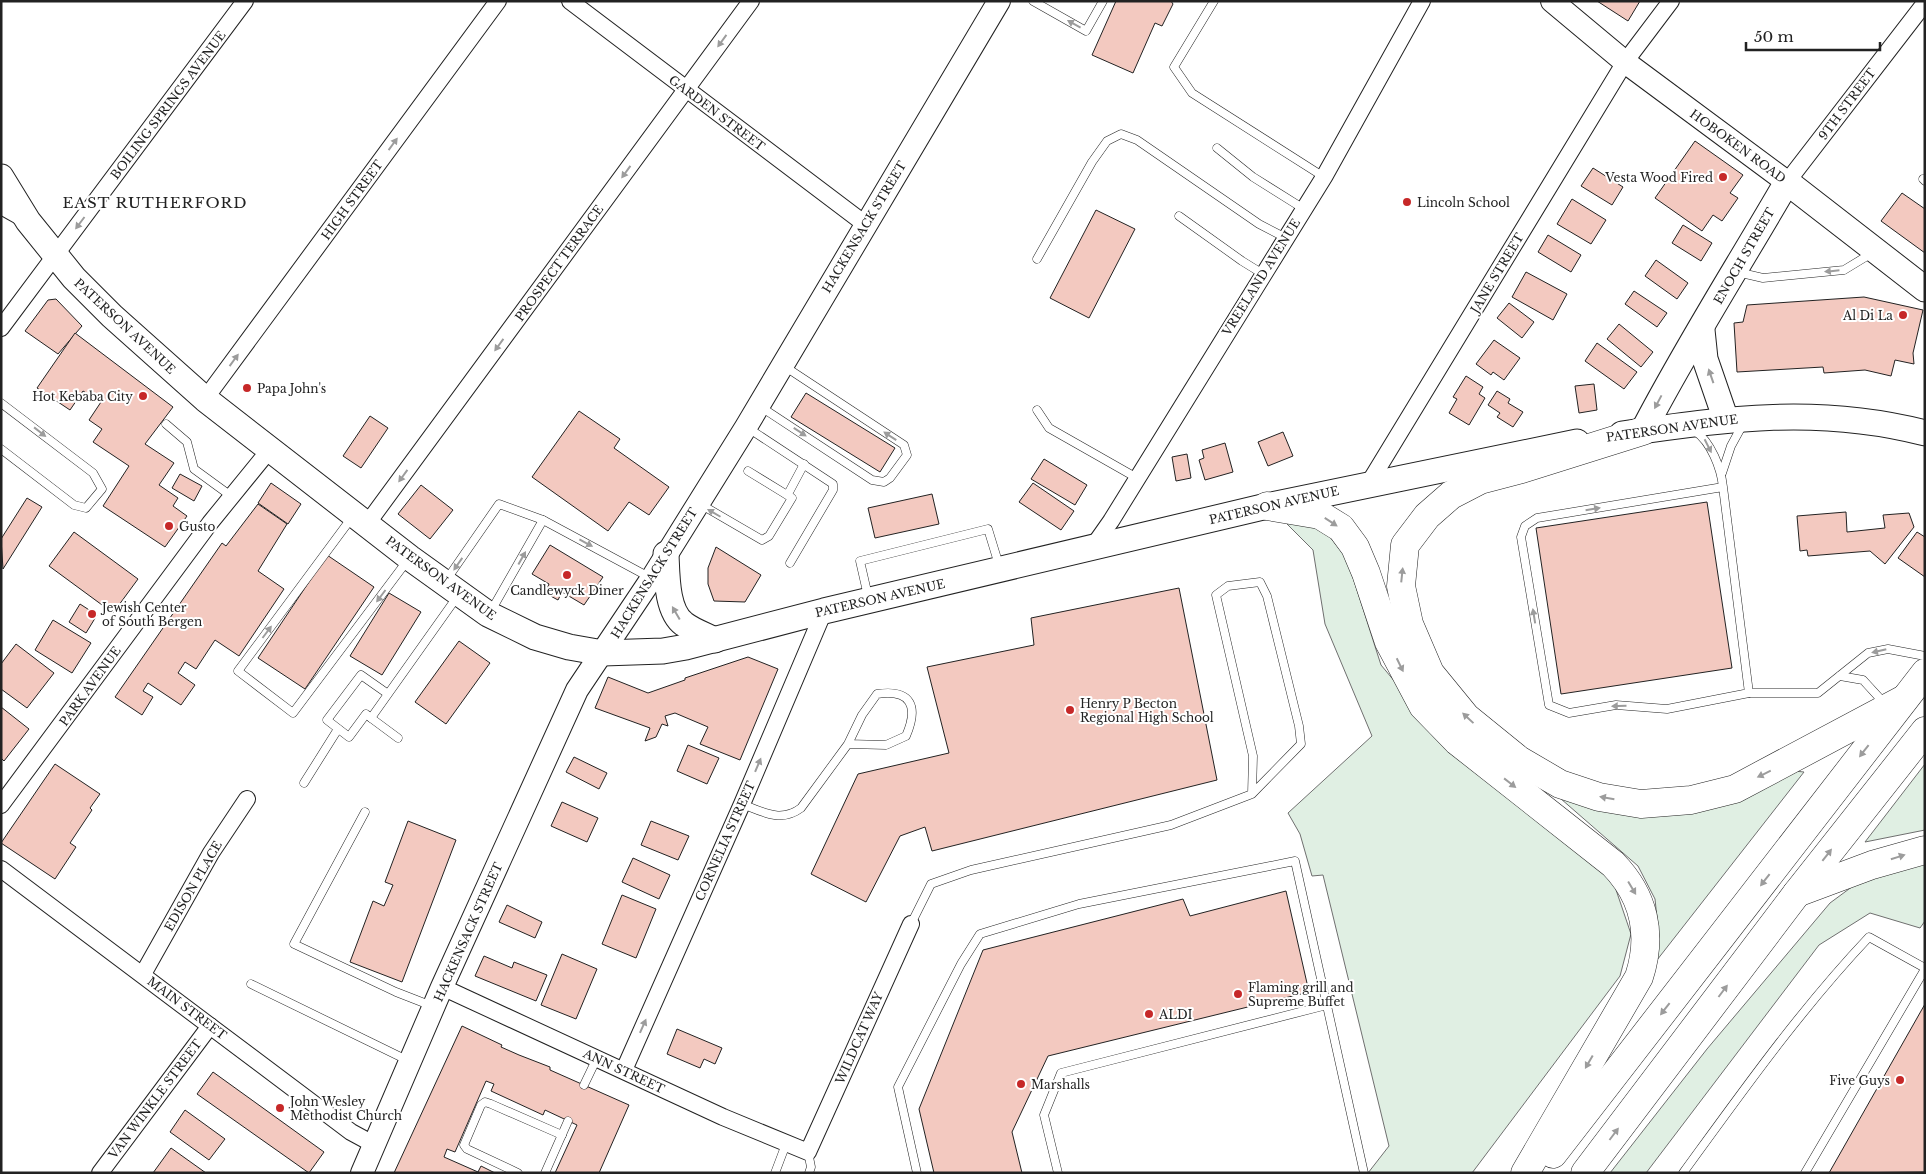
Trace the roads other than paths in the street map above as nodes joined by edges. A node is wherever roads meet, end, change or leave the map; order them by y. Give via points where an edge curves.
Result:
1 (245, 1) edge
2 (498, 1) edge
3 (570, 1) edge
4 (751, 1) edge
5 (999, 1) edge
6 (1033, 1) edge
7 (1103, 1) edge
8 (1214, 1) edge
9 (1422, 1) edge
10 (1552, 1) edge
11 (1671, 1) edge
12 (1925, 3) edge
13 (1625, 62) junction
14 (686, 90) junction
15 (1217, 148) dead end
16 (1, 177) edge
17 (1324, 177) junction
18 (1787, 182) junction
19 (1, 206) edge
20 (1304, 209) junction
21 (1179, 216) dead end
22 (28, 221) junction
23 (865, 224) junction
24 (1286, 238) junction
25 (1876, 251) junction
26 (57, 255) junction
27 (1037, 259) dead end
28 (1735, 272) junction
29 (1264, 274) junction
30 (1925, 289) edge
31 (1, 328) edge
32 (1702, 330) junction
33 (783, 365) junction
34 (205, 399) junction
35 (1, 402) edge
36 (759, 405) junction
37 (1037, 410) dead end
38 (1736, 419) junction
39 (166, 424) dead end
40 (1687, 425) junction
41 (746, 427) junction
42 (1643, 431) junction
43 (1925, 432) edge
44 (271, 448) junction
45 (1, 449) edge
46 (804, 464) junction
47 (748, 471) dead end
48 (1722, 473) junction
49 (1137, 478) junction
50 (1369, 483) junction
51 (1724, 487) junction
52 (788, 494) junction
53 (232, 496) junction
54 (698, 503) junction
55 (1267, 506) junction
56 (361, 519) junction
57 (543, 520) junction
58 (1092, 548) junction
59 (666, 554) junction
60 (410, 558) junction
61 (790, 563) dead end
62 (1000, 570) junction
63 (652, 578) junction
64 (452, 588) junction
65 (869, 601) junction
66 (824, 611) junction
67 (488, 614) junction
68 (715, 640) junction
69 (603, 653) junction
70 (1925, 656) edge
71 (1925, 673) edge
72 (1840, 676) junction
73 (1749, 693) junction
74 (388, 694) junction
75 (1896, 703) junction
76 (371, 718) junction
77 (338, 729) junction
78 (1925, 731) edge
79 (398, 738) dead end
80 (848, 744) junction
81 (304, 783) dead end
82 (1252, 794) junction
83 (247, 799) dead end
84 (742, 804) junction
85 (1, 805) edge
86 (365, 812) dead end
87 (1925, 850) edge
88 (1, 869) edge
89 (1797, 893) junction
90 (911, 924) joint
91 (1925, 968) edge
92 (143, 974) junction
93 (251, 984) dead end
94 (438, 997) junction
95 (1327, 1004) junction
96 (210, 1026) junction
97 (596, 1058) junction
98 (411, 1062) junction
99 (624, 1070) junction
100 (584, 1085) dead end
101 (568, 1120) dead end
102 (562, 1135) junction
103 (786, 1144) junction
104 (375, 1145) junction
105 (808, 1152) junction
106 (100, 1173) edge
107 (362, 1173) edge
108 (518, 1173) edge
109 (545, 1173) edge
110 (775, 1173) edge
111 (809, 1173) edge
112 (917, 1173) edge
113 (1058, 1173) edge
114 (1364, 1173) edge
115 (1526, 1173) edge
116 (1538, 1173) edge
117 (1585, 1173) edge
118 (1683, 1173) edge
119 (1806, 1173) edge

1 -> 26 street, BOILING SPRINGS AVENUE
34 -> 2 street, HIGH STREET
3 - 14 street, GARDEN STREET
4 -> 14 street, PROSPECT TERRACE
5 - 23 main road, HACKENSACK STREET
7 -> 6 lane via 1086,31
8 - 17 lane via 1174,67 1192,93
9 - 17 street, VREELAND AVENUE
10 - 13 main road, HOBOKEN ROAD
11 - 13 street, JANE STREET
12 - 18 street, 9TH STREET
13 - 18 main road, HOBOKEN ROAD
13 - 50 street, JANE STREET
14 - 23 street, GARDEN STREET
14 -> 56 street, PROSPECT TERRACE
15 - 20 lane via 1253,177
16 - 22 main road, PATERSON AVENUE
17 - 20 street, VREELAND AVENUE
18 - 25 main road, HOBOKEN ROAD
18 - 28 main road, ENOCH STREET
19 - 22 street
20 - 24 street, VREELAND AVENUE
21 - 29 lane
22 - 26 main road, PATERSON AVENUE
23 - 33 main road, HACKENSACK STREET
24 - 27 lane via 1259,224 1137,140 1121,134 1107,141 1092,162
24 - 29 street, VREELAND AVENUE
25 -> 28 lane via 1844,270 1763,278
25 - 30 main road, HOBOKEN ROAD
26 - 31 street, BOILING SPRINGS AVENUE
26 - 34 main road, PATERSON AVENUE via 74,278 112,316
28 - 32 main road, ENOCH STREET
29 - 49 street, VREELAND AVENUE
38 -> 32 main road via 1705,359
32 -> 42 main road, ENOCH STREET via 1673,374
33 - 36 main road, HACKENSACK STREET
36 -> 33 lane via 872,480 884,482 890,478 907,455 904,445
34 - 44 main road, PATERSON AVENUE
35 -> 45 lane via 93,473 102,489 86,508 74,505
36 - 41 main road, HACKENSACK STREET
37 - 49 lane via 1049,428
38 - 40 main road, PATERSON AVENUE
38 - 43 main road, PATERSON AVENUE via 1798,415 1833,417
38 - 48 lane
39 - 53 lane via 187,442 194,469
40 - 42 main road, PATERSON AVENUE
40 -> 48 lane via 1703,436
41 - 46 lane
41 - 54 main road, HACKENSACK STREET
42 - 50 main road, PATERSON AVENUE
75 -> 42 highway via 1734,789 1691,800 1641,804 1599,797 1560,784 1519,760 1466,717 1430,673 1409,624 1401,586 1405,546 1427,516 1450,495 1480,480
44 - 53 street, PARK AVENUE
44 - 56 main road, PATERSON AVENUE
46 - 52 lane
46 - 61 lane via 833,484 834,490
47 - 52 lane
48 - 51 lane
49 - 58 street, VREELAND AVENUE
50 - 55 main road, PATERSON AVENUE
51 - 73 lane
73 -> 51 lane via 1667,709 1616,705 1569,713 1549,705 1521,538 1525,526 1537,518
52 -> 54 lane via 792,498 769,536 762,540
53 - 85 street, PARK AVENUE
54 - 59 main road, HACKENSACK STREET
55 - 58 main road, PATERSON AVENUE
55 -> 115 highway via 1320,515 1340,528 1355,547 1388,642 1423,706 1457,741 1613,864 1632,886 1639,900 1645,922 1646,946 1638,977
56 - 60 main road, PATERSON AVENUE
60 -> 56 lane via 293,712 238,671
57 -> 63 lane
57 -> 64 lane via 499,504
67 -> 57 lane
58 - 62 main road, PATERSON AVENUE
59 - 63 main road, HACKENSACK STREET
68 -> 59 main road via 682,624 668,590
60 - 64 main road, PATERSON AVENUE
62 - 65 main road, PATERSON AVENUE
62 - 65 lane via 988,529 860,561
63 - 69 main road, HACKENSACK STREET
64 - 67 main road, PATERSON AVENUE
64 - 74 lane
65 - 66 main road, PATERSON AVENUE
66 - 68 main road, PATERSON AVENUE
84 -> 66 street, CORNELIA STREET
67 - 69 main road, PATERSON AVENUE via 535,637
68 - 69 main road, PATERSON AVENUE via 663,651
69 - 94 main road, HACKENSACK STREET via 577,690
70 -> 72 lane via 1888,649 1868,654
71 - 75 highway
72 - 73 lane via 1818,693
72 - 75 lane via 1864,680
74 - 76 lane
74 - 77 lane via 362,675 327,720
75 -> 116 highway
76 - 77 lane via 366,714 349,736
76 - 79 lane
77 - 81 lane
89 -> 78 highway
80 - 80 lane via 877,694 902,694 912,706 914,719 906,736 886,745
80 - 84 lane via 792,816 776,816
82 - 82 lane via 1253,756 1216,595 1228,586 1260,582 1267,596 1301,744
82 - 90 lane via 1171,825 971,870 931,884
83 - 92 street, EDISON PLACE via 211,854
99 -> 84 street, CORNELIA STREET
86 - 94 lane via 294,944 396,992
89 -> 87 highway via 1872,865
88 - 92 street, MAIN STREET
117 -> 89 highway
90 - 105 street, WILDCAT WAY
91 - 118 lane via 1869,937 1784,1035
91 - 119 lane
92 - 96 street, MAIN STREET
93 - 98 lane
94 - 97 street, ANN STREET
94 - 98 main road, HACKENSACK STREET
95 - 112 lane via 1295,861 1079,904 980,934 961,964 898,1087
95 - 113 lane via 1061,1073 1044,1115
95 - 114 lane
96 - 104 street, MAIN STREET via 351,1132
96 - 106 street, VAN WINKLE STREET
97 - 99 street, ANN STREET
97 - 100 lane
98 - 104 main road, HACKENSACK STREET
99 - 103 street, ANN STREET
101 - 102 lane
102 - 108 lane via 491,1104 485,1102 481,1105 464,1145
102 - 109 lane
103 - 105 street, ANN STREET
103 - 110 lane
104 - 107 main road, HACKENSACK STREET
105 - 111 lane

